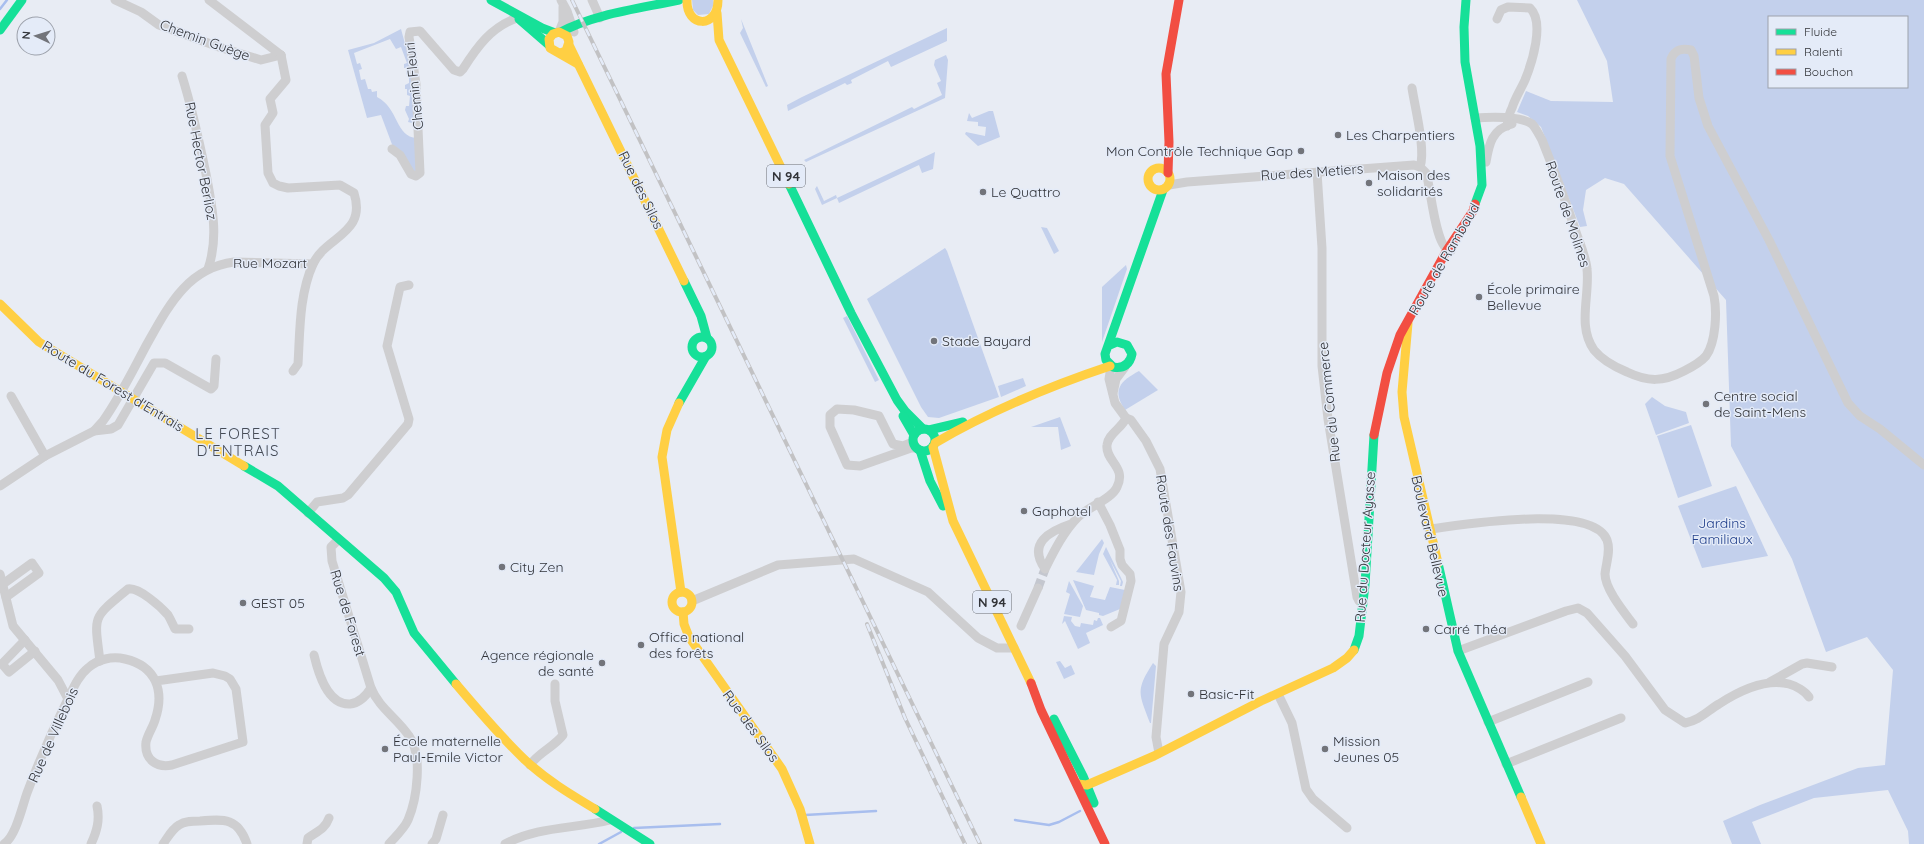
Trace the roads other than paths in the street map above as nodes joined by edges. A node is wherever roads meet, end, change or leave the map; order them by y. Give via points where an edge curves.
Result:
1 (22, 0) edge
2 (115, 0) edge
3 (209, 0) edge
4 (491, 0) edge
5 (561, 0) edge
6 (592, 0) edge
7 (679, 0) edge
8 (1179, 0) edge
9 (1466, 0) edge
10 (668, 3) junction
11 (686, 4) edge
12 (720, 4) edge
13 (506, 8) junction
14 (517, 18) junction
15 (600, 18) junction
16 (1498, 19) dead end
17 (700, 21) junction
18 (0, 30) edge
19 (567, 33) junction
20 (720, 40) junction
21 (549, 45) junction
22 (560, 53) junction
23 (281, 55) junction
24 (580, 65) junction
25 (182, 76) dead end
26 (1412, 88) dead end
27 (1489, 117) junction
28 (1475, 118) junction
29 (1508, 122) junction
30 (1168, 128) junction
31 (1478, 132) junction
32 (1495, 132) junction
33 (1480, 146) junction
34 (392, 149) dead end
35 (1486, 162) junction
36 (1420, 167) junction
37 (1155, 168) junction
38 (1317, 172) junction
39 (1167, 181) junction
40 (1150, 186) junction
41 (1150, 222) junction
42 (1450, 251) junction
43 (313, 264) junction
44 (208, 269) junction
45 (409, 285) dead end
46 (0, 304) edge
47 (1122, 307) junction
48 (851, 313) junction
49 (1408, 322) junction
50 (702, 338) junction
51 (1406, 344) junction
52 (1127, 345) junction
53 (1108, 346) junction
54 (1394, 349) junction
55 (694, 353) junction
56 (706, 356) junction
57 (1105, 356) junction
58 (216, 359) dead end
59 (1110, 366) junction
60 (1125, 367) junction
61 (1094, 368) junction
62 (293, 371) dead end
63 (692, 376) junction
64 (121, 392) junction
65 (11, 396) dead end
66 (1112, 396) junction
67 (134, 399) junction
68 (1000, 409) junction
69 (1126, 418) junction
70 (926, 429) junction
71 (94, 431) junction
72 (916, 444) junction
73 (934, 446) junction
74 (45, 456) junction
75 (1924, 465) edge
76 (0, 486) edge
77 (1098, 502) junction
78 (308, 513) junction
79 (953, 520) junction
80 (1072, 524) junction
81 (1429, 529) junction
82 (338, 540) junction
83 (0, 574) edge
84 (3, 584) junction
85 (1038, 588) tunnel mouth
86 (681, 592) junction
87 (6, 597) junction
88 (692, 602) junction
89 (1363, 604) junction
90 (683, 612) junction
91 (1633, 624) dead end
92 (1021, 626) dead end
93 (1110, 627) dead end
94 (189, 629) dead end
95 (25, 640) junction
96 (1014, 648) junction
97 (35, 651) junction
98 (1458, 651) junction
99 (314, 656) dead end
100 (100, 661) junction
101 (1832, 667) dead end
102 (156, 681) junction
103 (1588, 682) dead end
104 (1770, 682) junction
105 (554, 684) dead end
106 (1032, 684) junction
107 (371, 688) junction
108 (1278, 694) junction
109 (1809, 697) dead end
110 (68, 699) junction
111 (1621, 718) dead end
112 (1488, 722) junction
113 (1155, 755) junction
114 (1506, 764) junction
115 (530, 765) junction
116 (1076, 783) junction
117 (1087, 785) junction
118 (97, 806) dead end
119 (443, 815) dead end
120 (329, 818) dead end
121 (610, 820) junction
122 (1347, 828) dead end
123 (4, 844) edge
124 (91, 844) edge
125 (164, 844) edge
126 (247, 844) edge
127 (307, 844) edge
128 (389, 844) edge
129 (432, 844) edge
130 (505, 844) edge
131 (650, 844) edge
132 (810, 844) edge
133 (1105, 844) edge
134 (1113, 844) edge
135 (1541, 844) edge

1 - 18 street
2 - 23 street, Chemin Guège via 141,12 159,25 219,47 262,60
3 - 23 street, Chemin Guège
4 - 13 street
5 - 19 street
5 - 19 street via 568,11
6 - 15 street
7 - 10 street
8 - 30 street via 1166,74
9 - 28 street, Route de Rambaud via 1465,62
10 - 11 street
10 - 15 street
11 - 17 street via 691,17
12 - 17 street via 708,21
12 - 20 street, N 94
13 - 14 street
13 - 19 street
14 - 21 street
14 - 34 street, Chemin Fleuri via 501,25 482,41 460,72 454,70 420,31 410,32 408,37 416,84 420,174 411,174 400,155
15 - 19 street
16 - 29 street via 1501,10 1508,7 1530,8 1536,19 1537,39 1530,65
17 - 20 street, N 94
19 - 21 street via 550,36
19 - 22 street via 566,51
19 - 24 street, Rue des Silos
20 - 48 street, N 94
21 - 22 street via 553,51
22 - 24 street
23 - 43 street, Rue Mozart via 286,80 270,100 272,113 265,125 268,173 278,186 288,188 340,185 354,193 357,202 354,222 318,256
24 - 50 street, Rue des Silos via 701,316
25 - 44 street, Rue Hector Berlioz via 197,127 215,221 213,250
26 - 36 street via 1422,150
27 - 28 street
27 - 29 street
27 - 32 street via 1494,123
28 - 31 street, Route de Rambaud
29 - 32 street
29 - 75 street, Route de Molines via 1530,123 1538,132 1561,190 1585,257 1588,279 1585,322 1593,347 1619,369 1644,379 1657,381 1675,376 1697,365 1703,359 1710,347 1716,315 1714,296 1670,156 1671,59 1677,50 1691,50 1694,56 1696,85 1708,126 1769,240 1848,403 1860,416
30 - 37 street via 1164,147
30 - 39 street
31 - 32 street
31 - 33 street, Route de Rambaud
32 - 35 street via 1490,141
33 - 35 street, Route de Rambaud
33 - 42 street, Route de Rambaud via 1482,173 1479,196
35 - 42 street, Route de Rambaud via 1487,188 1483,206
36 - 38 street, Rue des Metiers via 1409,165
36 - 42 street via 1428,177 1440,239
37 - 39 street via 1162,168
37 - 40 street via 1147,177
38 - 39 street, Rue des Metiers via 1187,182
38 - 89 street, Rue du Commerce via 1322,248 1322,366 1328,419 1357,597
39 - 40 street via 1156,190
39 - 41 street
40 - 41 street
41 - 47 street
42 - 49 street, Route de Rambaud
42 - 51 street, Route de Rambaud
43 - 44 street, Rue Mozart via 234,262
43 - 62 street via 304,294 298,364
44 - 64 street, Rue Mozart via 171,301
45 - 78 street via 400,287 387,342 409,419 408,424 348,495 317,502
46 - 64 street, Route du Forest d'Entrais via 39,342
47 - 52 street via 1122,328
47 - 53 street
48 - 70 street, N 94 via 897,400 905,411
48 - 72 street, N 94
49 - 51 street, Route de Rambaud
49 - 54 street, Rue du Docteur Ayasse
50 - 55 street via 692,345
50 - 56 street via 711,344
51 - 54 street
51 - 81 street, Boulevard Bellevue via 1403,411
52 - 53 street via 1117,342
52 - 60 street via 1132,351 1132,357
53 - 57 street
54 - 89 street, Rue du Docteur Ayasse via 1380,397 1373,438
55 - 56 street
55 - 63 street
56 - 63 street
57 - 59 street
57 - 61 street
58 - 67 street via 214,386 210,389 165,363 157,362 154,363
59 - 60 street via 1119,369
59 - 61 street
59 - 66 street, Route des Fauvins
60 - 66 street via 1114,384
61 - 68 street
63 - 86 street via 668,428 662,458
64 - 67 street, Route du Forest d'Entrais
64 - 71 street, Rue Mozart
65 - 74 street
66 - 69 street, Route des Fauvins
67 - 71 street via 118,425 111,429
67 - 78 street, Route du Forest d'Entrais via 263,476
68 - 70 street via 951,425
68 - 73 street via 962,427
69 - 77 street via 1107,442 1106,447 1120,473 1120,478 1116,489
69 - 113 street, Route des Fauvins via 1131,420 1146,441 1160,469 1181,592 1179,612 1164,644
70 - 72 street
70 - 73 street via 934,435
71 - 74 street
72 - 72 street via 893,444 879,416 873,413 838,409 830,415 830,427 847,465 860,466
72 - 73 street via 927,451
72 - 79 street, N 94 via 930,481
73 - 79 street, N 94
74 - 76 street
77 - 80 street via 1079,515
77 - 93 street via 1110,525 1120,550 1122,565 1130,574 1131,582 1121,621
78 - 82 street, Route du Forest d'Entrais
79 - 96 street, N 94
80 - 80 street via 1056,548 1045,569 1039,557 1042,541 1046,535
81 - 91 street via 1546,518 1593,526 1608,542 1605,573 1610,588
81 - 98 street, Boulevard Bellevue
82 - 107 street, Rue de Forest via 332,547 332,561
82 - 115 street, Route du Forest d'Entrais via 374,568 396,592 414,633 423,645 491,725
83 - 84 street
84 - 87 street
84 - 87 street via 32,564 39,573
85 - 92 street
86 - 88 street via 687,594
86 - 90 street via 674,596 672,603 675,610
87 - 95 street via 13,626
88 - 90 street via 689,609
88 - 96 street via 778,565 854,559 928,592 978,638 998,648
89 - 108 street, Rue du Docteur Ayasse via 1357,644 1347,658 1333,668
90 - 132 street, Rue des Silos via 689,637 770,750 791,786
94 - 100 street via 175,630 168,615 140,591 128,588 100,612 97,619
95 - 97 street
95 - 97 street via 2,664 9,672
96 - 106 street, N 94
97 - 110 street via 58,680
98 - 104 street via 1578,608 1587,613 1625,656 1665,710 1685,723 1696,721 1721,703 1744,691
98 - 112 street, Boulevard Bellevue
99 - 107 street via 321,680 330,694 345,704 354,703
100 - 102 street, Rue de Villebois via 120,658 136,662 145,667
100 - 110 street, Rue de Villebois via 80,676
101 - 104 street via 1802,664
102 - 102 street via 159,690 158,708 146,748 152,761 157,765 163,767 243,742 236,689 225,676 213,673
103 - 112 street
104 - 109 street via 1782,682 1793,686
105 - 115 street via 563,735 559,741 536,756
106 - 116 street, N 94 via 1041,710
106 - 117 street, N 94 via 1058,725
107 - 128 street, Rue de Forest via 380,705 409,735 417,758 418,771 410,812 407,821
108 - 113 street, Rue du Docteur Ayasse
108 - 122 street via 1292,723 1306,789 1313,799
110 - 123 street, Rue de Villebois via 36,767 12,835
111 - 114 street
112 - 114 street, Boulevard Bellevue
113 - 117 street, Rue du Docteur Ayasse
114 - 135 street, Boulevard Bellevue
115 - 121 street, Route du Forest d'Entrais
116 - 117 street
116 - 133 street, N 94
117 - 134 street, N 94
118 - 124 street via 98,826
119 - 129 street
120 - 127 street via 326,826 308,838
121 - 130 street via 542,830
121 - 131 street, Route du Forest d'Entrais
125 - 126 street via 173,829 185,822 219,819 230,821 240,829

